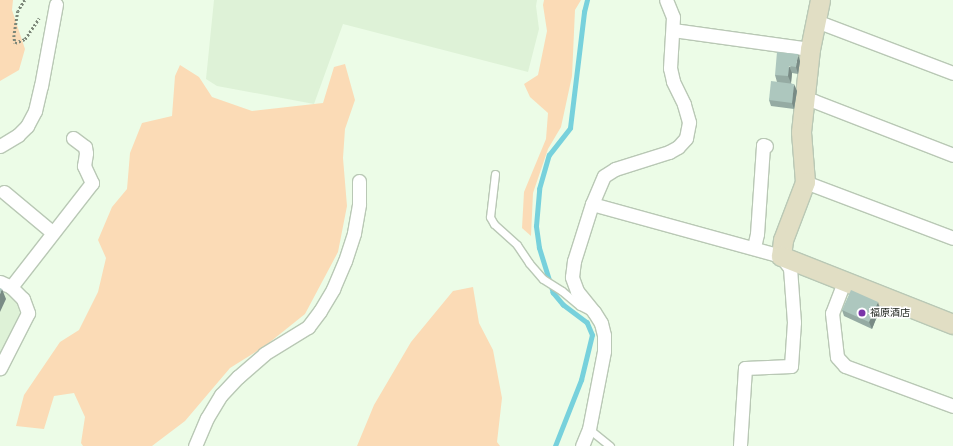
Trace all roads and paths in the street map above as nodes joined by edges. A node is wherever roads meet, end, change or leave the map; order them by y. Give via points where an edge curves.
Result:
1 (25, 0) edge
2 (666, 0) edge
3 (820, 0) edge
4 (56, 4) joint
5 (815, 22) junction
6 (673, 30) junction
7 (810, 49) junction
8 (953, 73) edge
9 (804, 99) junction
10 (73, 138) dead end
11 (0, 146) edge
12 (766, 146) dead end
13 (953, 155) edge
14 (495, 174) dead end
15 (359, 181) dead end
16 (805, 182) junction
17 (4, 192) dead end
18 (592, 204) junction
19 (52, 232) junction
20 (953, 238) edge
21 (754, 248) junction
22 (781, 256) junction
23 (844, 282) junction
24 (6, 285) edge
25 (594, 312) junction
26 (953, 324) edge
27 (0, 368) edge
28 (953, 406) edge
29 (589, 430) junction
30 (195, 446) edge
31 (582, 446) edge
32 (610, 446) edge
33 (740, 446) edge

1 - 4 path via 18,11 15,43 24,39 50,2
2 - 6 street via 673,17
3 - 5 street
4 - 11 street via 35,111 27,126
5 - 7 street
5 - 8 street
6 - 7 street
6 - 18 street via 670,68 689,122 686,138 669,152 615,169 604,176
7 - 9 street
9 - 13 street
9 - 16 street via 801,132
10 - 19 street via 85,146 84,166 92,183
12 - 21 street via 763,145
14 - 25 lane via 490,217 494,224 517,245 543,279 580,306
15 - 30 street via 359,204 354,233 336,282 320,311 308,327 264,354 230,386 207,418
16 - 20 street
16 - 22 street via 783,240
17 - 19 street
18 - 21 street
18 - 25 street via 574,261 572,277 577,291
19 - 24 street
21 - 22 street
22 - 23 street
22 - 33 street via 790,268 794,322 791,366 745,368
23 - 26 street
23 - 28 street via 832,313 837,356 845,366
24 - 27 street via 23,299 28,313
25 - 29 street via 601,323 604,351
29 - 31 street
29 - 32 lane

